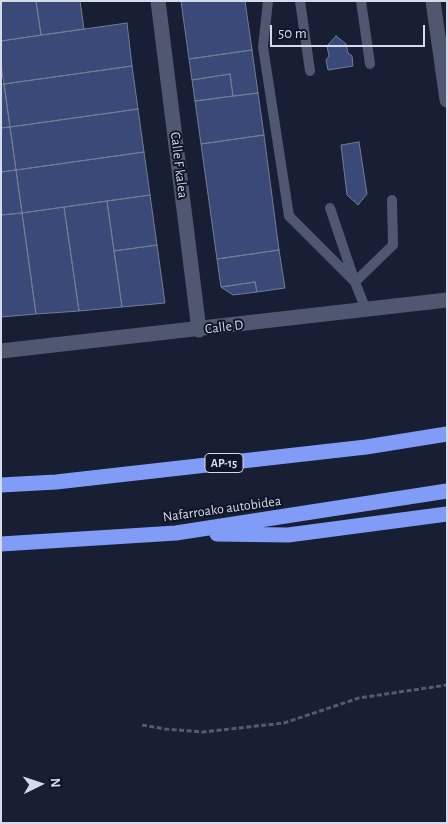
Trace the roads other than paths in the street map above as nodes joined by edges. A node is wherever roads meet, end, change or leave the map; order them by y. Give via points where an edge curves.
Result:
1 (158, 1) edge
2 (268, 1) edge
3 (300, 1) edge
4 (361, 1) edge
5 (433, 1) edge
6 (370, 64) dead end
7 (310, 72) dead end
8 (447, 100) edge
9 (392, 200) dead end
10 (330, 208) dead end
11 (355, 282) junction
12 (447, 300) edge
13 (366, 310) junction
14 (199, 330) junction
15 (1, 351) edge
16 (447, 434) edge
17 (1, 485) edge
18 (447, 491) edge
19 (447, 514) edge
20 (176, 533) junction
21 (1, 544) edge

1 - 14 street, Calle F kalea
2 - 11 lane via 263,47 290,216
3 - 7 lane
4 - 6 lane
5 - 8 street
9 - 11 lane via 393,245
10 - 11 lane
11 - 13 lane
12 - 13 street, Calle D
13 - 14 street, Calle D
14 - 15 street, Calle D
16 - 17 highway, AP-15 via 356,448 56,482
18 - 20 highway, Nafarroako autobidea
19 - 20 highway via 288,535
20 - 21 highway, Nafarroako autobidea

